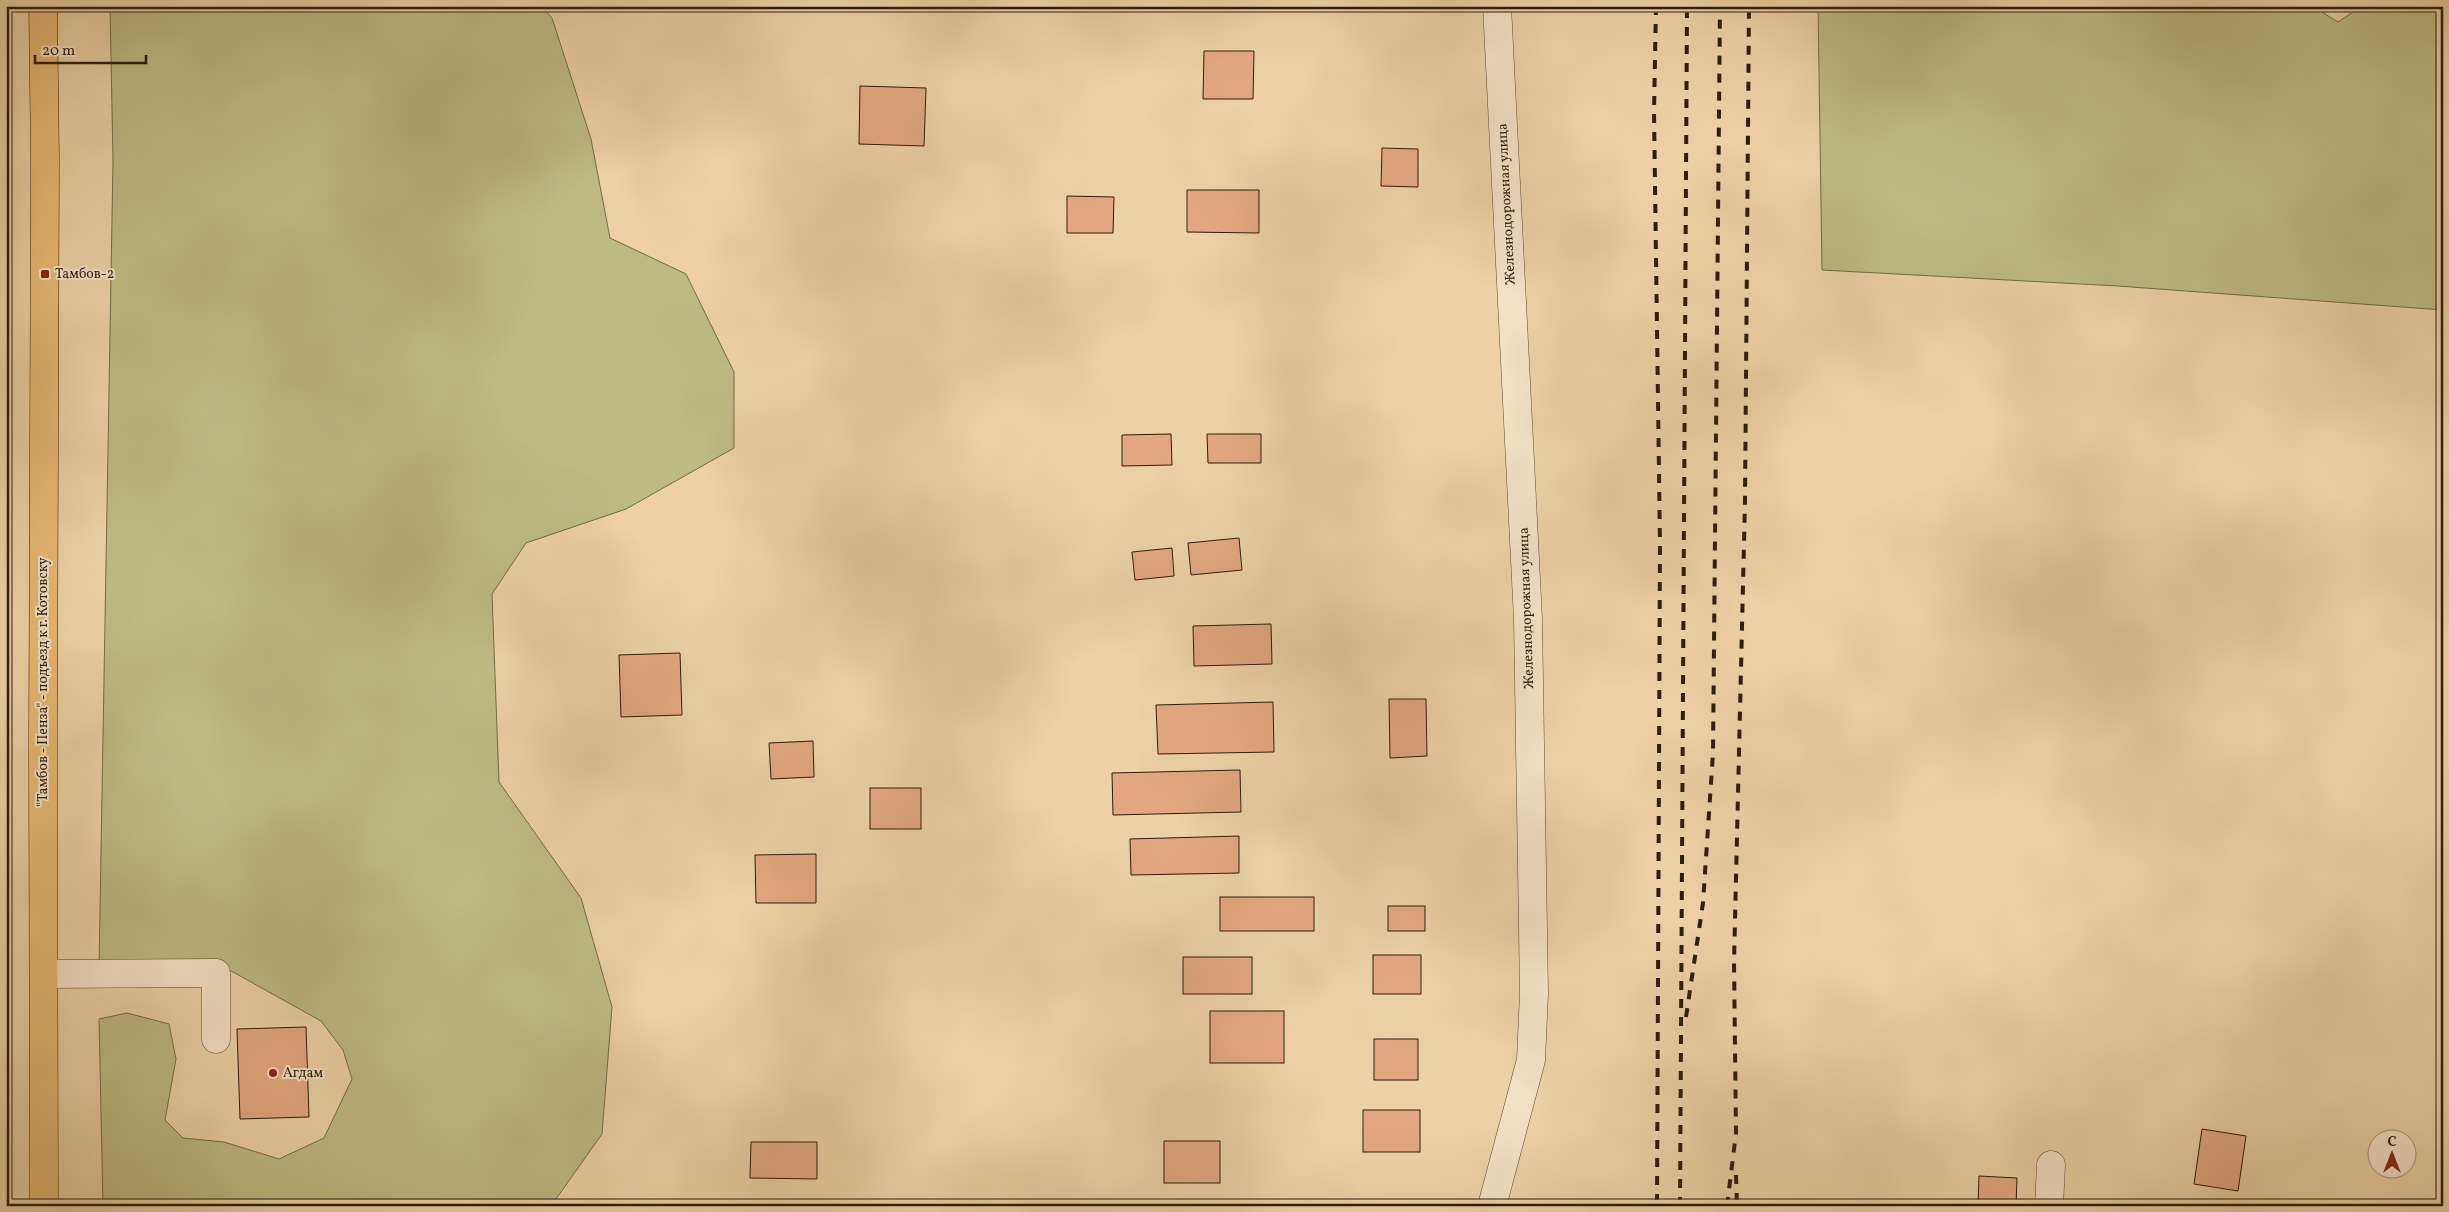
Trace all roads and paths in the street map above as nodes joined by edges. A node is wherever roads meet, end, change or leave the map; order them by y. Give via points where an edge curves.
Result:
1 (43, 6) edge
2 (1497, 6) edge
3 (44, 974) junction
4 (216, 1039) dead end
5 (2051, 1165) dead end
6 (44, 1206) edge
7 (1492, 1206) edge
8 (2050, 1206) edge

1 - 3 main road, "Тамбов - Пенза" - подъезд к г. Котовску
2 - 7 street, Железнодорожная улица via 1528,618 1534,993 1531,1060
3 - 4 street via 216,974
3 - 6 main road, "Тамбов - Пенза" - подъезд к г. Котовску
5 - 8 street

